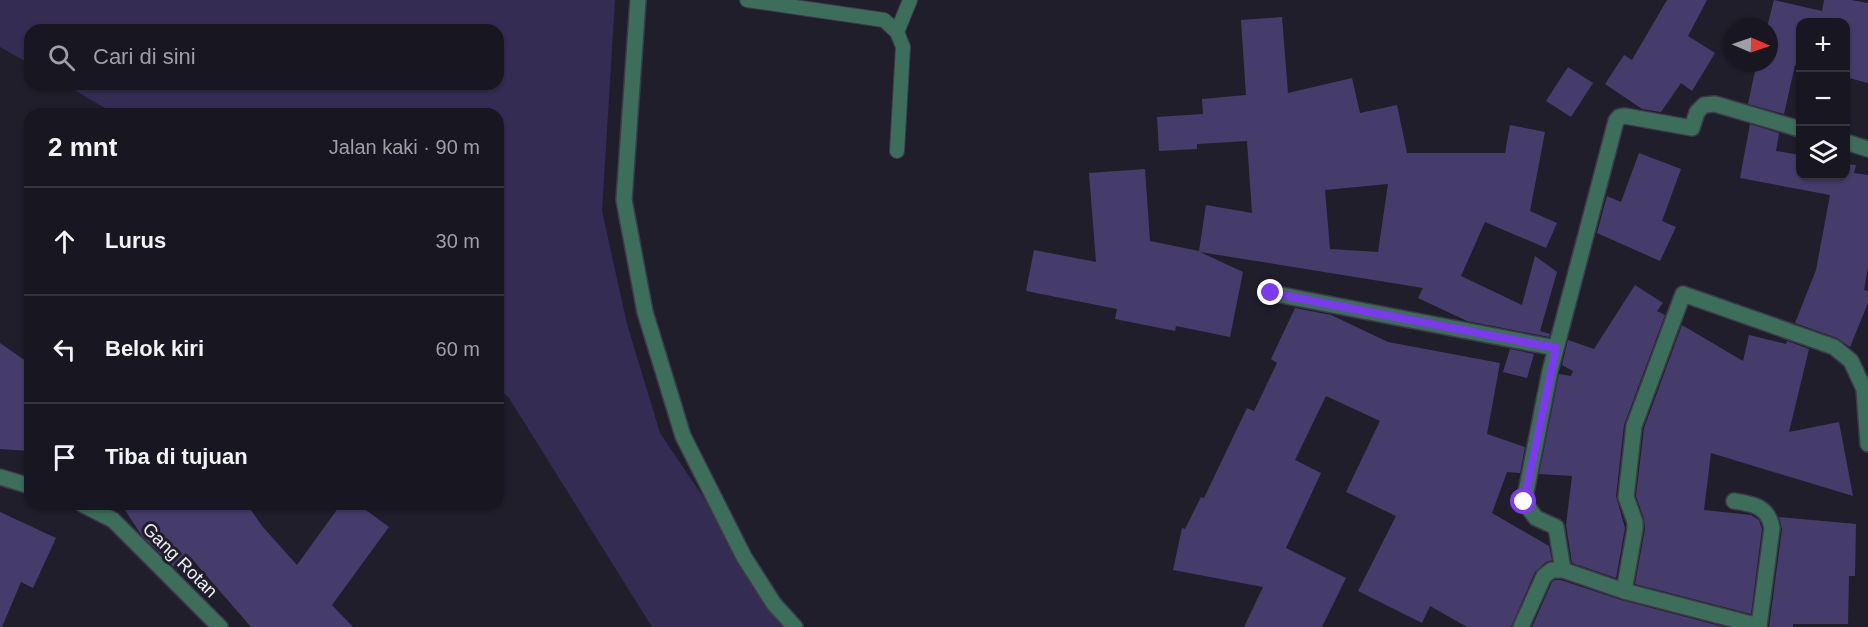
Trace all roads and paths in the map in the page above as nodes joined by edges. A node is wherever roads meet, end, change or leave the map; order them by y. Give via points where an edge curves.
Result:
1 (638, 0) edge
2 (747, 0) edge
3 (910, 0) edge
4 (897, 32) junction
5 (1796, 128) edge
6 (1850, 144) edge
7 (1868, 149) edge
8 (897, 151) dead end
9 (1271, 293) dead end
10 (1556, 348) junction
11 (1868, 444) edge
12 (0, 477) edge
13 (24, 484) edge
14 (1734, 501) dead end
15 (94, 510) edge
16 (1563, 570) junction
17 (1624, 591) junction
18 (220, 627) edge
19 (795, 627) edge
20 (1521, 627) edge
21 (1759, 627) edge
22 (1764, 627) edge

1 - 19 street via 624,200 645,312 683,436 744,557 774,604
2 - 4 lane via 884,20
3 - 4 lane
4 - 8 lane via 903,47
5 - 10 street via 1715,104 1704,105 1697,112 1692,128 1619,117
6 - 7 street
9 - 10 street
10 - 16 street via 1524,502 1536,518 1556,527
11 - 17 street via 1864,389 1851,361 1834,348 1683,294 1634,426 1626,497 1635,529
12 - 13 street
14 - 21 street via 1757,505 1765,511 1772,528
15 - 18 street, Gang Rotan via 113,519
16 - 17 street
16 - 20 street via 1552,570 1544,576
17 - 21 street
21 - 22 street

